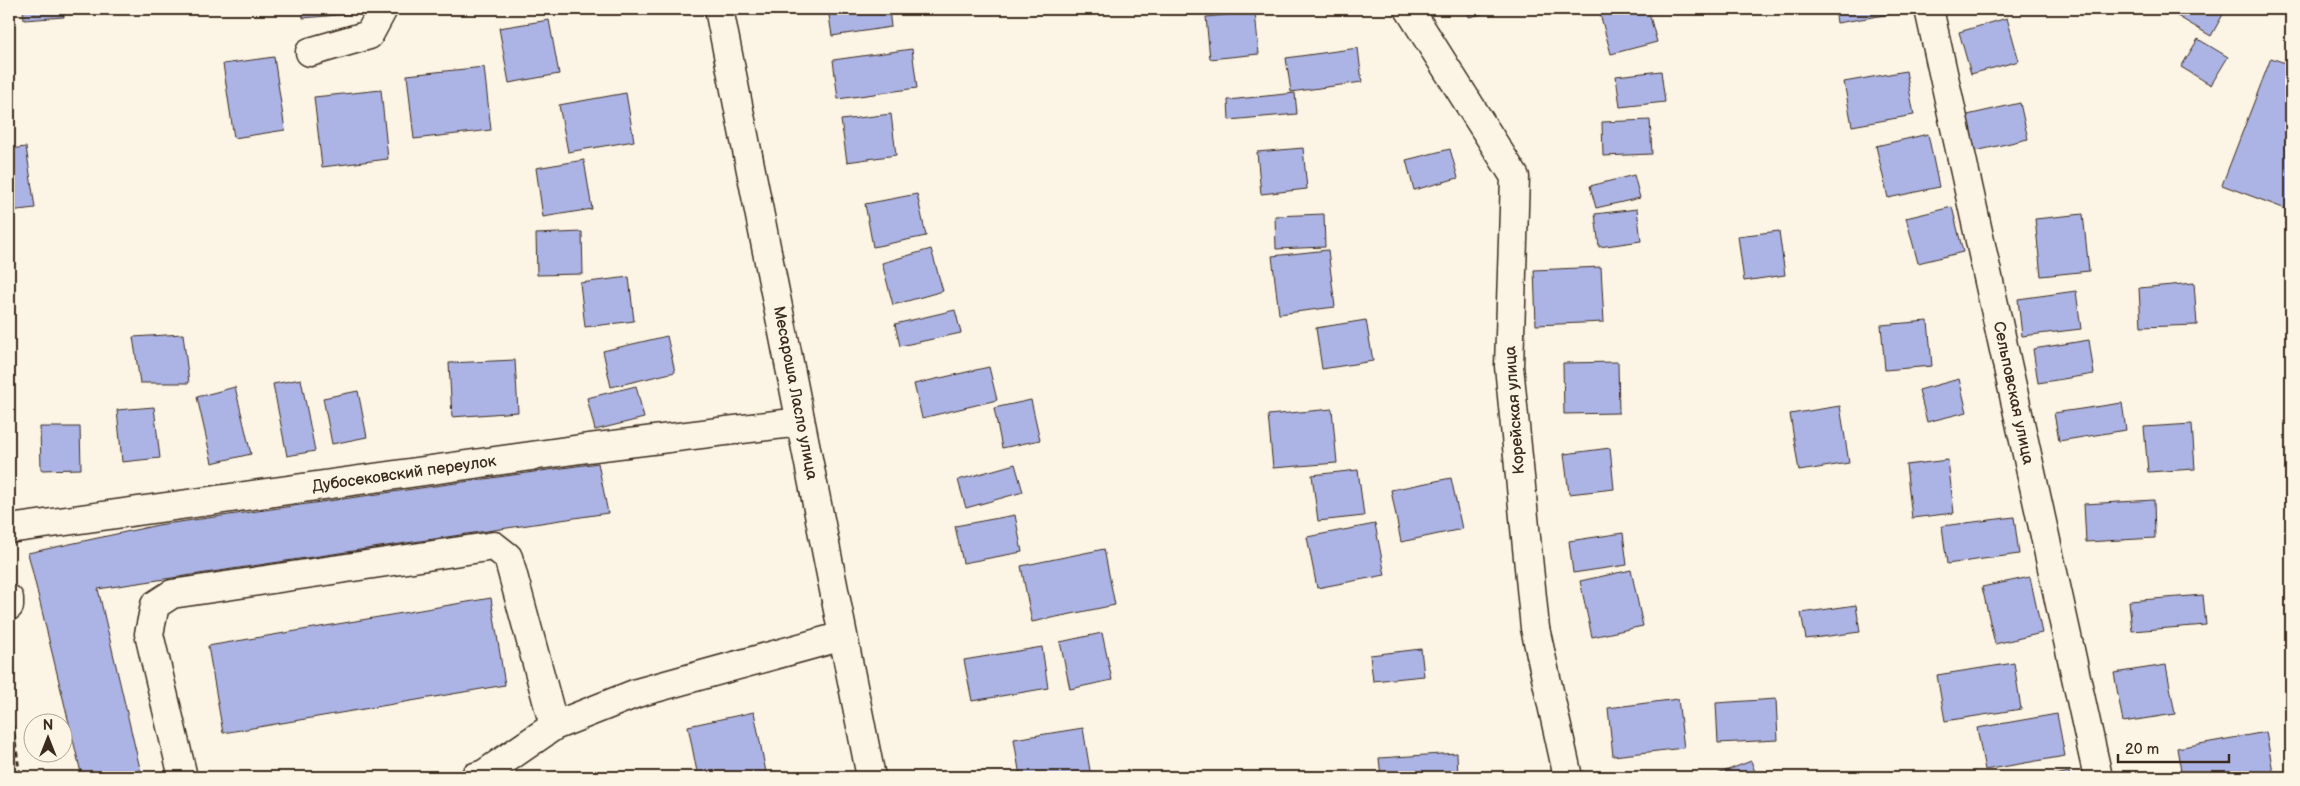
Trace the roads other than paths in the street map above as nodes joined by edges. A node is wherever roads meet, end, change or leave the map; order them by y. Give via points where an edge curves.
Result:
1 (382, 9) edge
2 (719, 9) edge
3 (1409, 9) edge
4 (1929, 9) edge
5 (310, 52) dead end
6 (800, 422) junction
7 (9, 529) edge
8 (9, 599) edge
9 (9, 606) edge
10 (843, 636) junction
11 (554, 726) junction
12 (183, 777) edge
13 (475, 777) edge
14 (871, 777) edge
15 (1568, 777) edge
16 (2098, 777) edge

1 - 5 street via 369,35
2 - 6 street, Месароша Ласло улица
3 - 15 street, Корейская улица via 1515,177 1509,366 1536,628
4 - 16 street, Сельповская улица
6 - 7 street, Дубосековский переулок via 588,448
6 - 10 street, Месароша Ласло улица
8 - 9 street
10 - 11 street via 637,693
10 - 14 street, Месароша Ласло улица
11 - 12 street via 508,557 494,546 172,594 155,605 149,634
11 - 13 street

